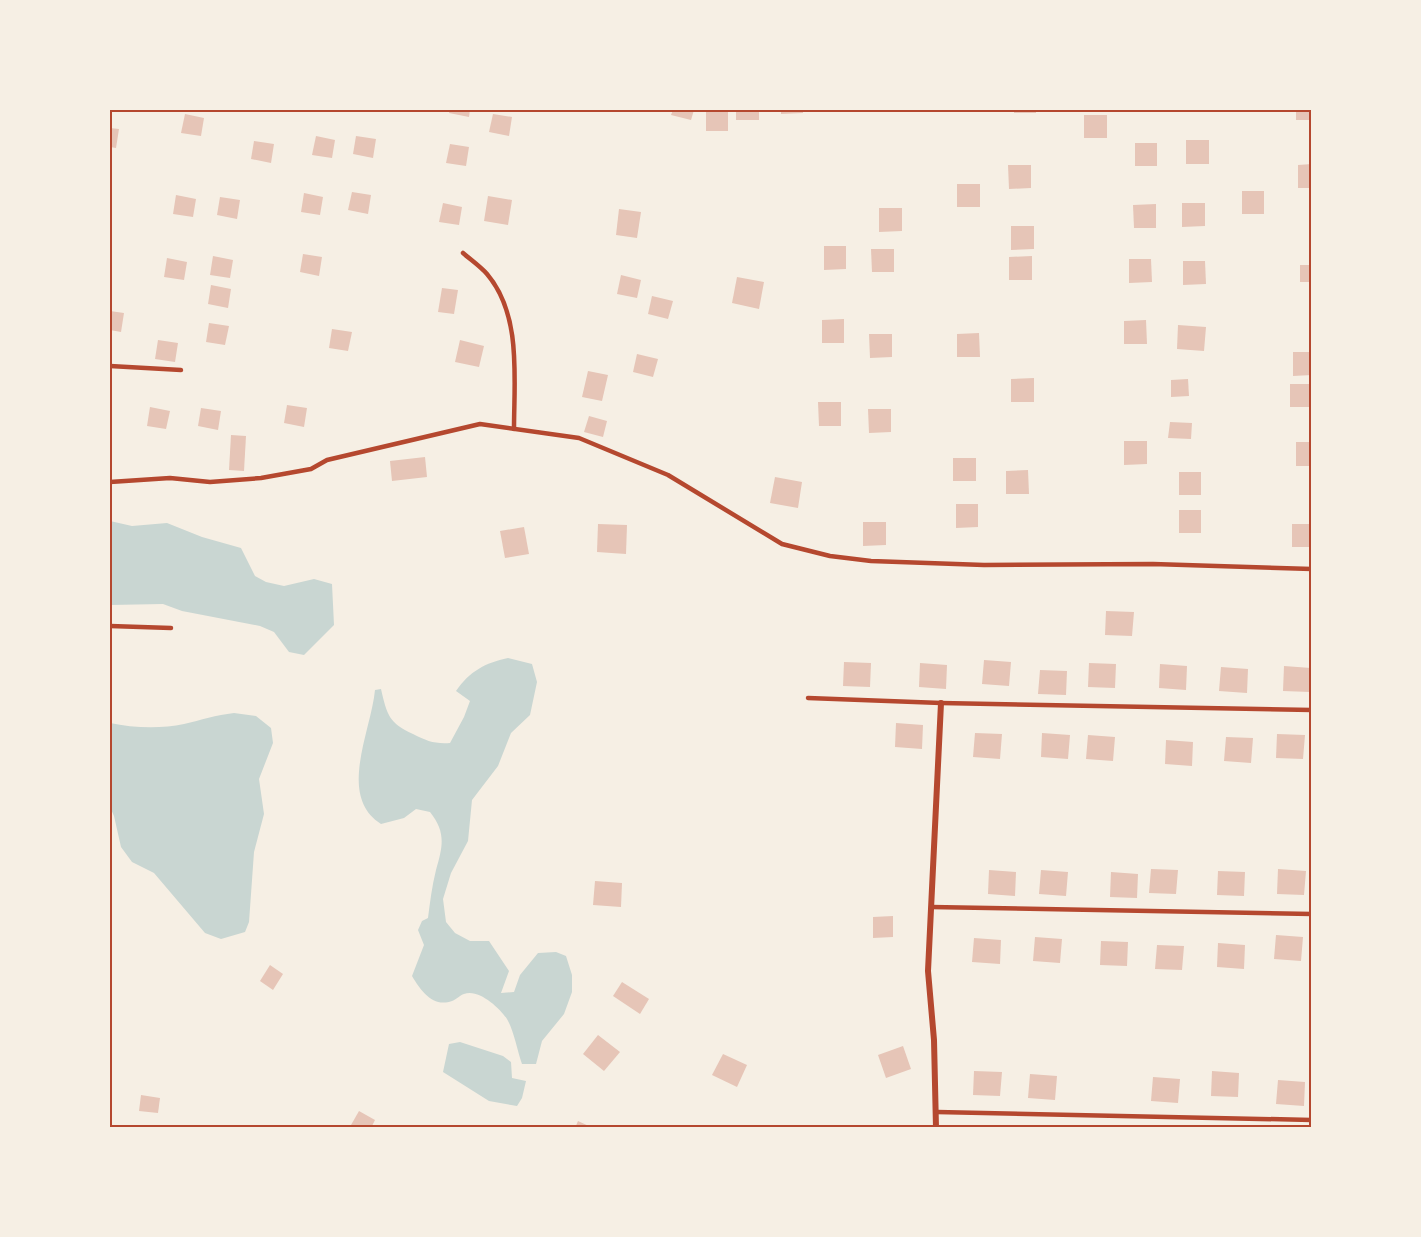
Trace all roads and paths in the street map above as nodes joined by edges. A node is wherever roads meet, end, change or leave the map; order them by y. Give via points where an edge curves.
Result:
1 (463, 252) dead end
2 (110, 366) edge
3 (180, 370) dead end
4 (514, 429) junction
5 (110, 482) edge
6 (1311, 569) edge
7 (110, 626) edge
8 (171, 628) dead end
9 (808, 698) dead end
10 (941, 703) junction
11 (1311, 710) edge
12 (932, 907) junction
13 (1311, 914) edge
14 (937, 1112) junction
15 (1311, 1120) edge
16 (936, 1128) edge

1 - 4 lane via 488,275 508,312 514,359
2 - 3 lane
4 - 5 lane via 480,424 327,460 311,469 261,478
4 - 6 lane via 579,438 668,475 782,544 830,556 973,565 1153,564
7 - 8 lane
9 - 10 lane
10 - 11 lane
10 - 12 street
12 - 13 lane
12 - 14 street via 928,971
14 - 15 lane
14 - 16 street

